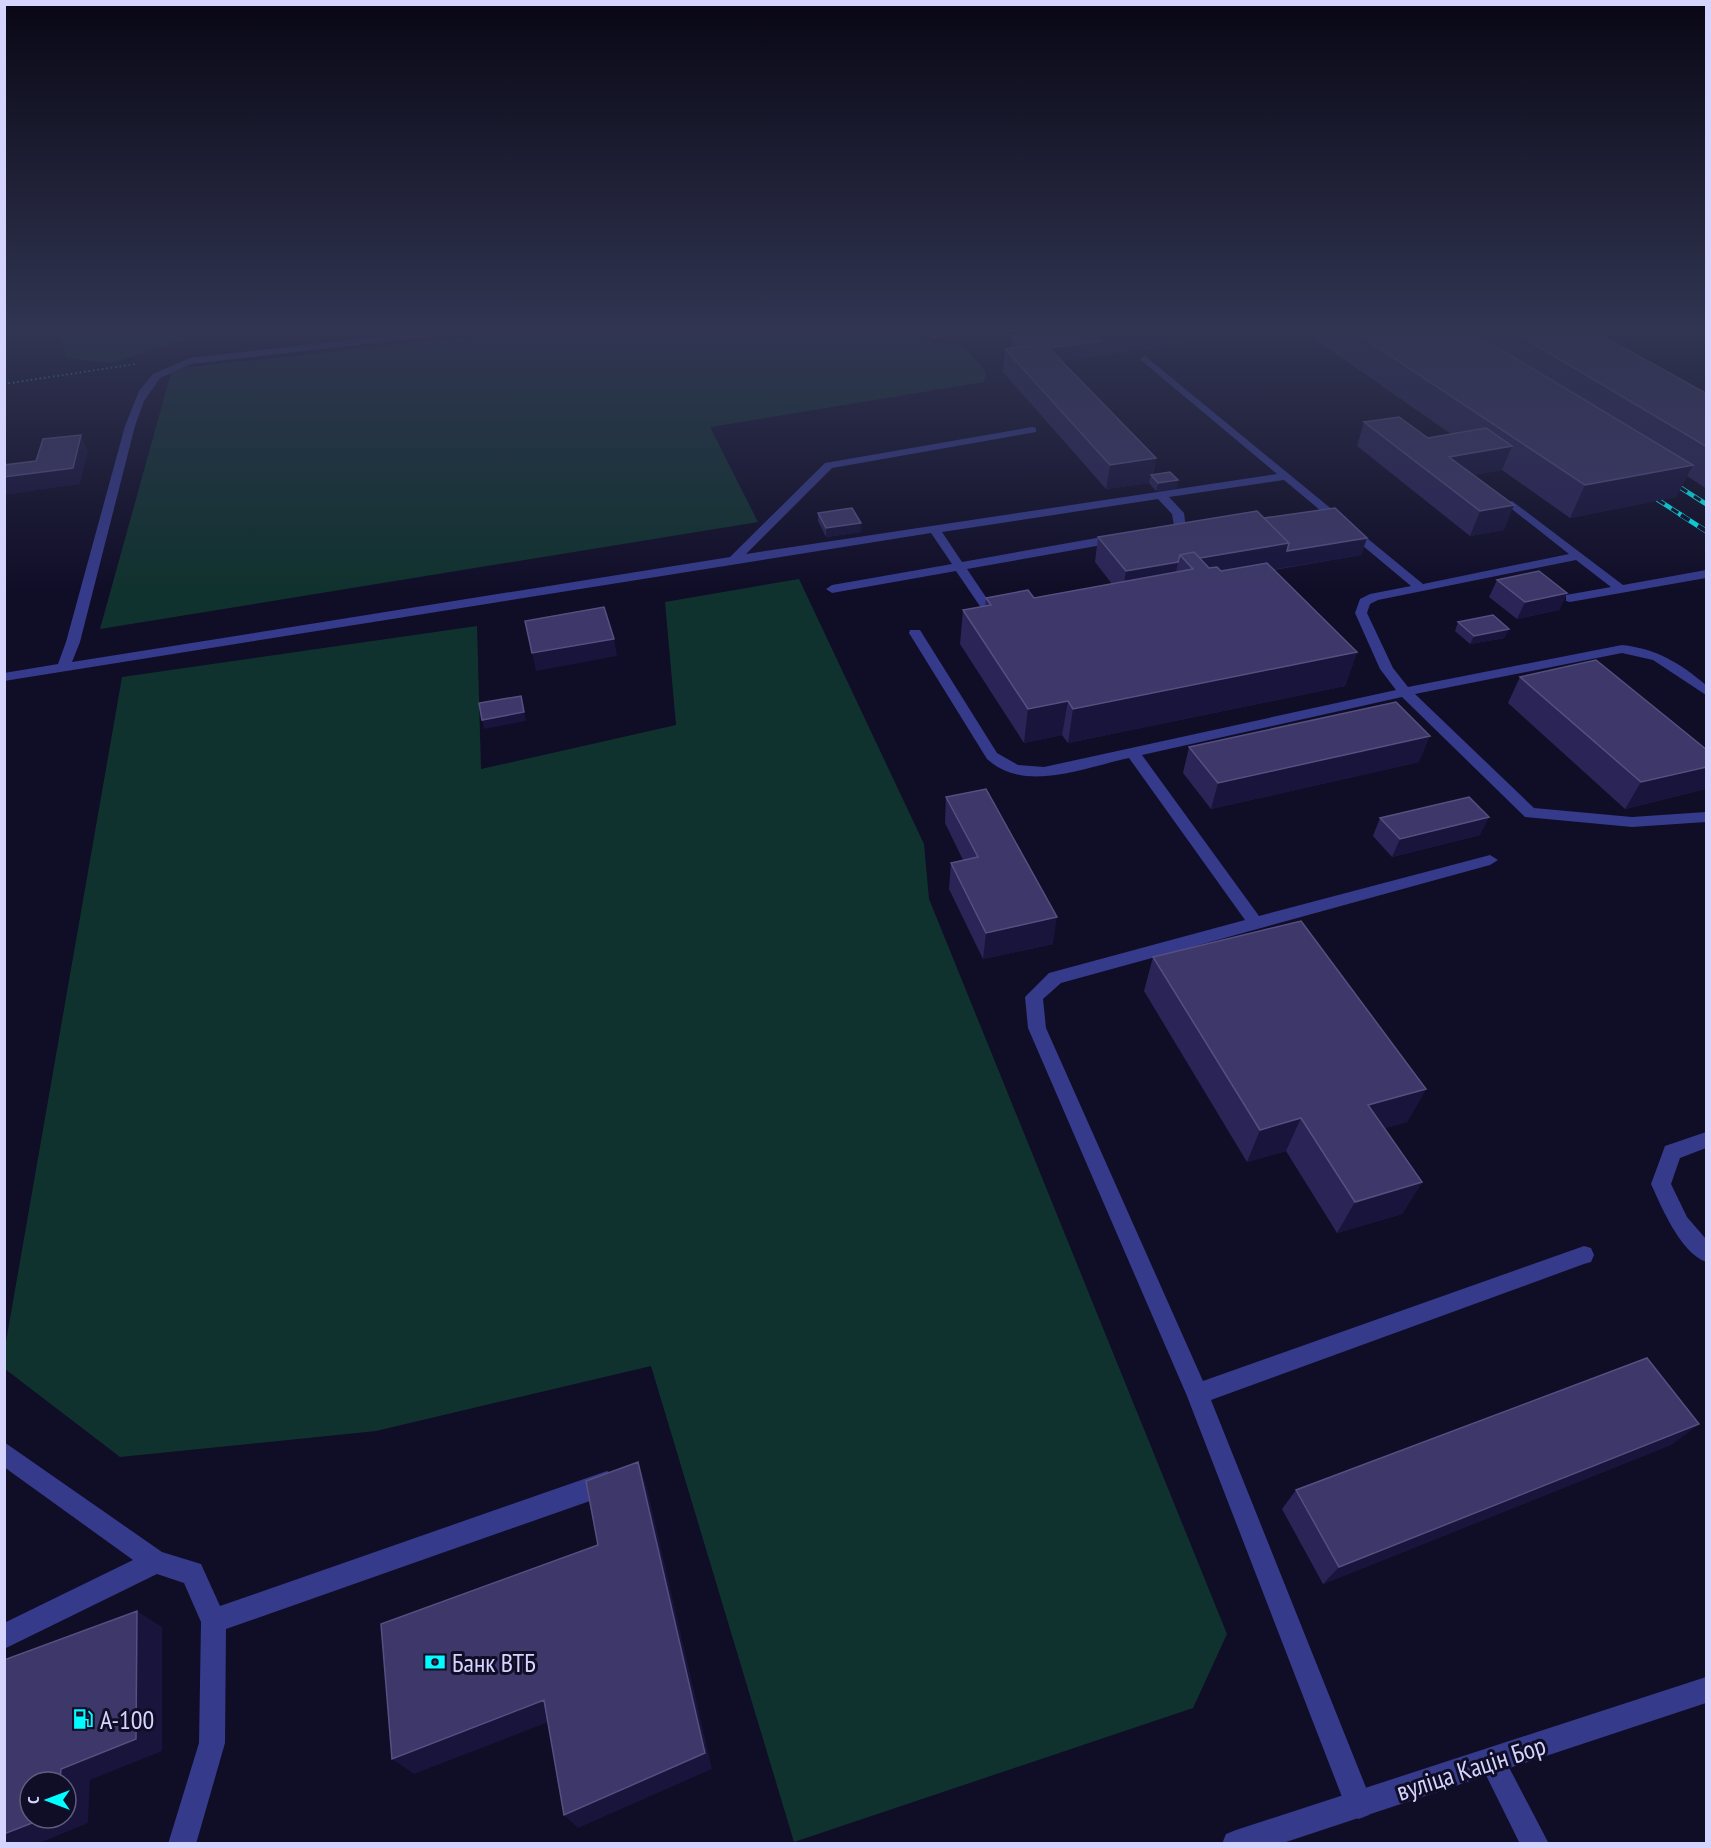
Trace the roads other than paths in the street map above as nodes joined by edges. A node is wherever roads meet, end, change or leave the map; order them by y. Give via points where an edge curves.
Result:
1 (133, 417) edge
2 (1216, 417) edge
3 (1032, 430) dead end
4 (1287, 476) junction
5 (1160, 495) junction
6 (1512, 504) edge
7 (934, 529) junction
8 (1577, 556) junction
9 (734, 560) junction
10 (958, 566) junction
11 (1707, 574) edge
12 (1421, 588) junction
13 (832, 589) dead end
14 (1622, 590) junction
15 (1570, 598) dead end
16 (992, 615) edge
17 (915, 633) dead end
18 (63, 668) junction
19 (4, 677) edge
20 (1707, 691) edge
21 (1404, 692) junction
22 (1132, 751) junction
23 (1707, 817) edge
24 (1490, 860) dead end
25 (1256, 924) junction
26 (1707, 1140) edge
27 (1707, 1253) edge
28 (1584, 1255) dead end
29 (1197, 1394) junction
30 (4, 1453) edge
31 (631, 1474) edge
32 (156, 1562) junction
33 (214, 1621) junction
34 (4, 1637) edge
35 (1707, 1690) edge
36 (1492, 1761) junction
37 (1359, 1805) junction
38 (182, 1844) edge
39 (1236, 1844) edge
40 (1534, 1844) edge

1 - 18 street
2 - 4 street
3 - 9 street via 829,465
4 - 5 street
4 - 12 street
5 - 7 street
5 - 10 street via 1178,513 1180,528
6 - 8 street
7 - 9 street
7 - 10 street
8 - 12 street
8 - 14 street
9 - 18 street
10 - 13 street
10 - 16 street
11 - 14 street
12 - 21 street via 1374,597 1364,602 1361,613 1387,669
14 - 15 street
17 - 22 street via 1002,766 1021,772 1044,772
18 - 19 street
20 - 21 street via 1662,657 1643,650 1622,649
21 - 22 street
21 - 23 street via 1530,813 1632,822
22 - 25 street
24 - 25 street
25 - 29 street via 1055,978 1034,997 1037,1028
26 - 27 street via 1672,1152 1661,1184 1680,1223
28 - 29 street
29 - 37 street
30 - 32 street
31 - 33 street
32 - 33 street via 192,1573
32 - 34 street
33 - 38 street via 212,1743
35 - 36 street, вуліца Кацін Бор
36 - 37 street, вуліца Кацін Бор
36 - 40 street
37 - 39 street, вуліца Кацін Бор

